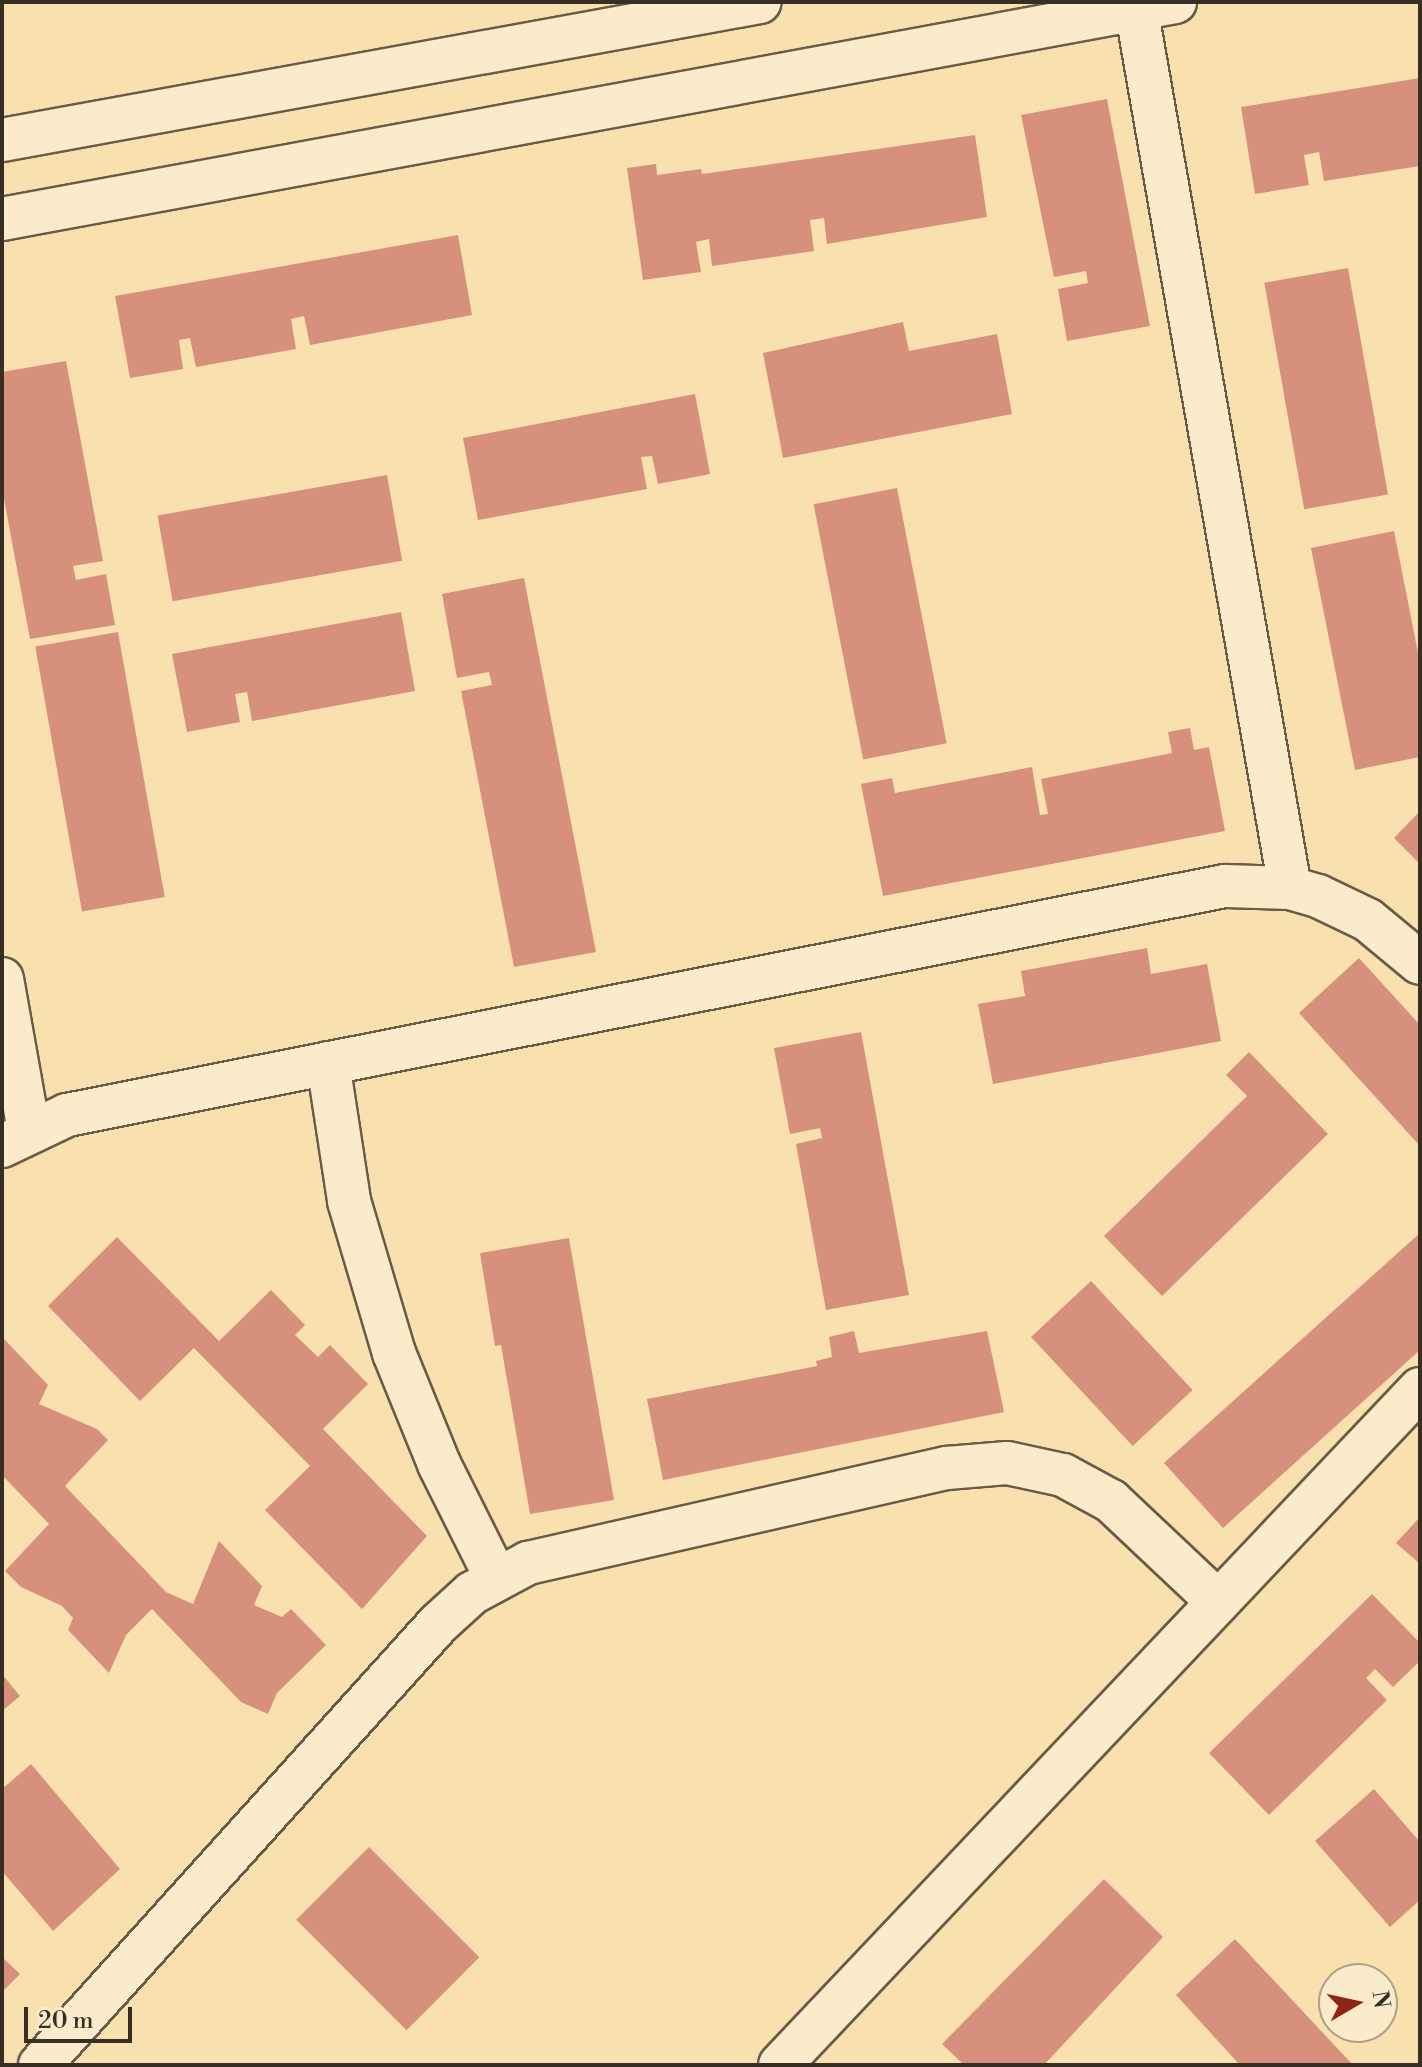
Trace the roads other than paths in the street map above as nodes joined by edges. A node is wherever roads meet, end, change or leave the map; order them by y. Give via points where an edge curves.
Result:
1 (760, 2) edge
2 (1149, 4) edge
3 (2, 140) edge
4 (2, 219) edge
5 (1290, 888) junction
6 (1420, 963) edge
7 (2, 979) edge
8 (328, 1063) junction
9 (16, 1138) edge
10 (1419, 1391) edge
11 (496, 1578) junction
12 (1218, 1602) junction
13 (40, 2065) edge
14 (780, 2065) edge

1 - 3 street
2 - 4 street
2 - 5 street
5 - 6 street via 1357,914
5 - 8 street via 1225,886
7 - 9 street
8 - 9 street via 67,1115
8 - 11 street via 349,1201 394,1353 439,1464
10 - 12 street
11 - 12 street via 561,1551 947,1468 1007,1463 1063,1475 1111,1501
11 - 13 street via 438,1624
12 - 14 street

